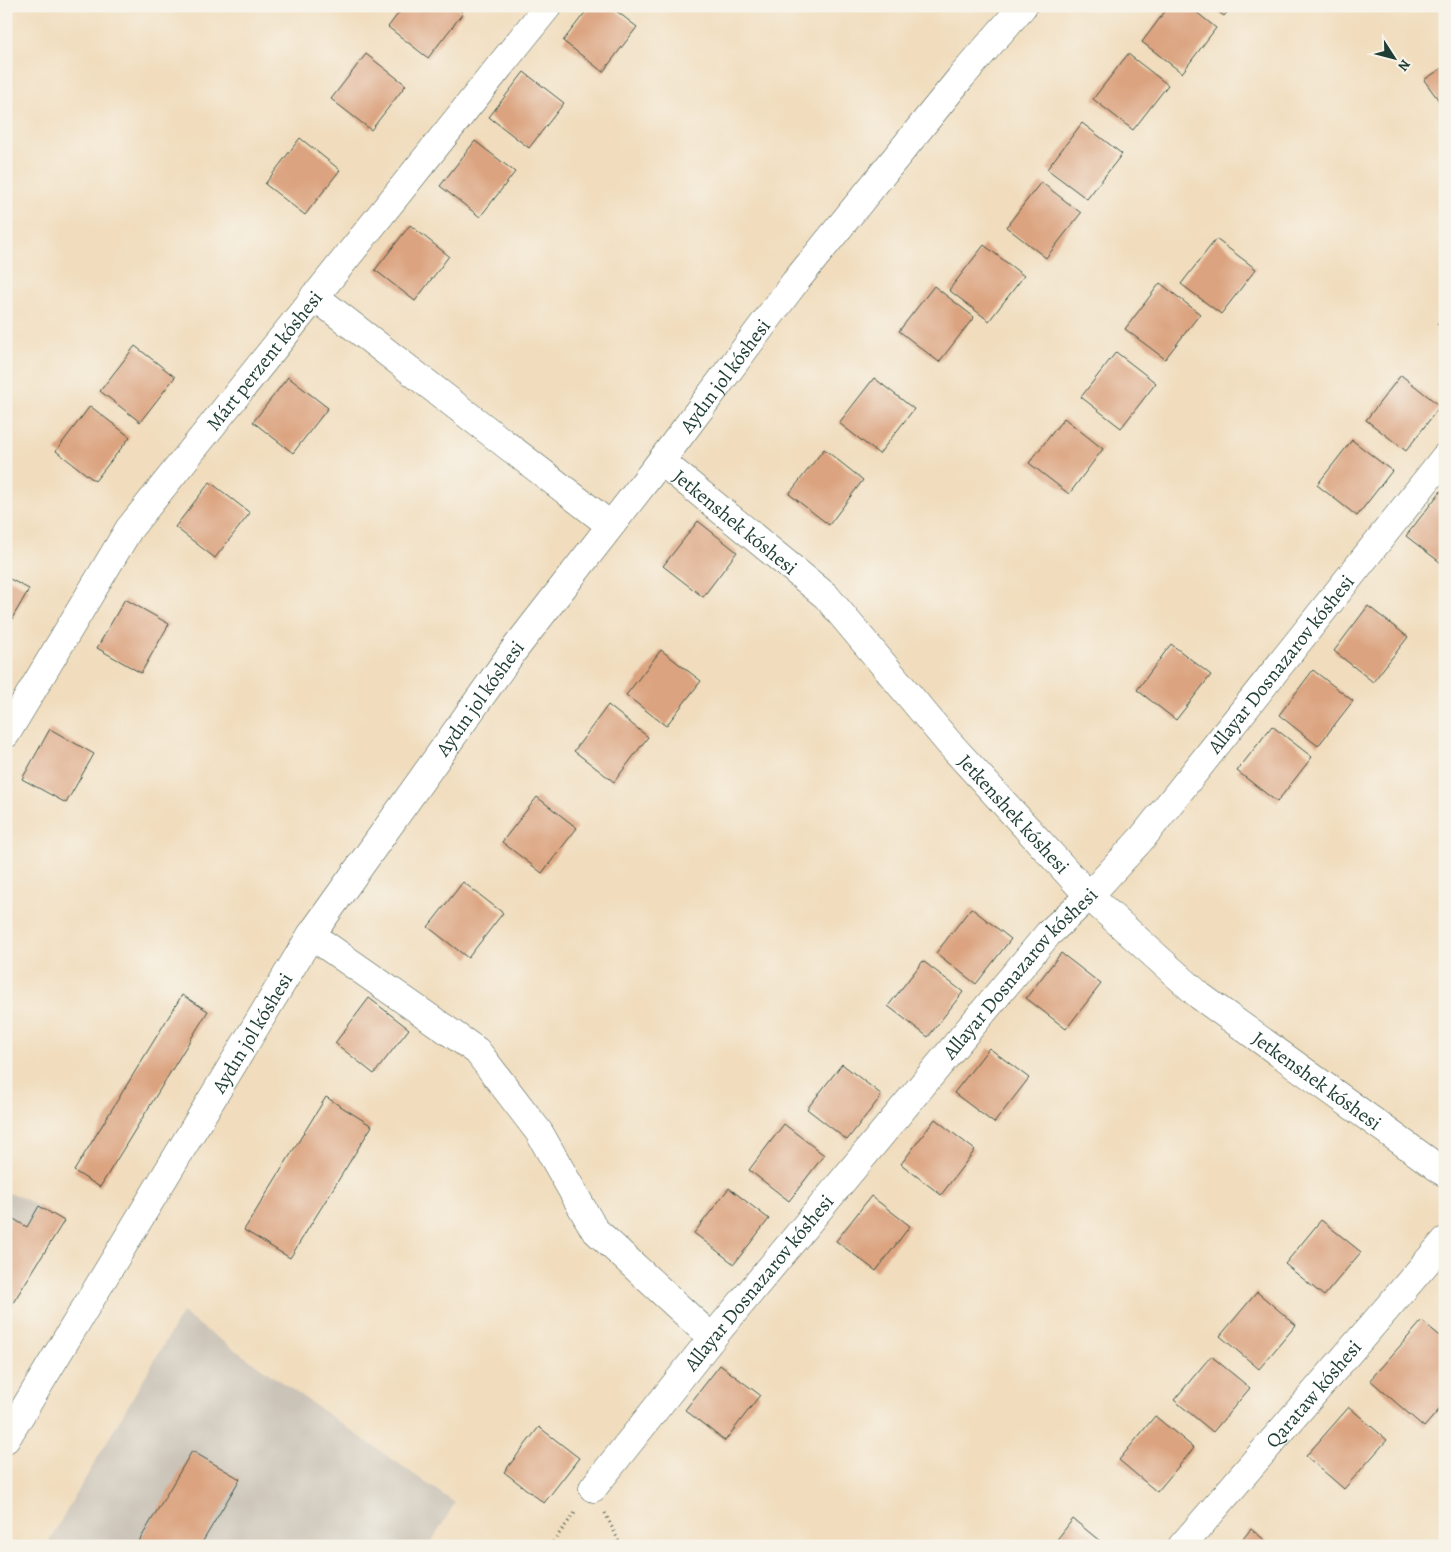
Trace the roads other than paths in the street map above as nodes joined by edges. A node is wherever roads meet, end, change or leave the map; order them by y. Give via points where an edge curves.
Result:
1 (548, 6) edge
2 (1023, 6) edge
3 (314, 296) junction
4 (1445, 457) edge
5 (661, 461) junction
6 (610, 525) junction
7 (6, 734) edge
8 (1089, 896) junction
9 (311, 935) junction
10 (1445, 1173) edge
11 (1445, 1241) edge
12 (712, 1338) junction
13 (6, 1439) edge
14 (593, 1488) road end
15 (1182, 1546) edge

1 - 3 street, Márt perzent kóshesi
2 - 5 street, Aydın jol kóshesi via 795,282
3 - 6 street
3 - 7 street, Márt perzent kóshesi via 129,529
4 - 8 street, Allayar Dosnazarov kóshesi via 1143,837
5 - 6 street, Aydın jol kóshesi
5 - 8 street, Jetkenshek kóshesi via 826,596 949,743
6 - 9 street, Aydın jol kóshesi via 514,650
8 - 10 street, Jetkenshek kóshesi via 1200,996
8 - 12 street, Allayar Dosnazarov kóshesi via 1048,934
9 - 12 street via 477,1051 540,1132 594,1230
9 - 13 street, Aydın jol kóshesi
11 - 15 street, Qarataw kóshesi
12 - 14 street, Allayar Dosnazarov kóshesi

